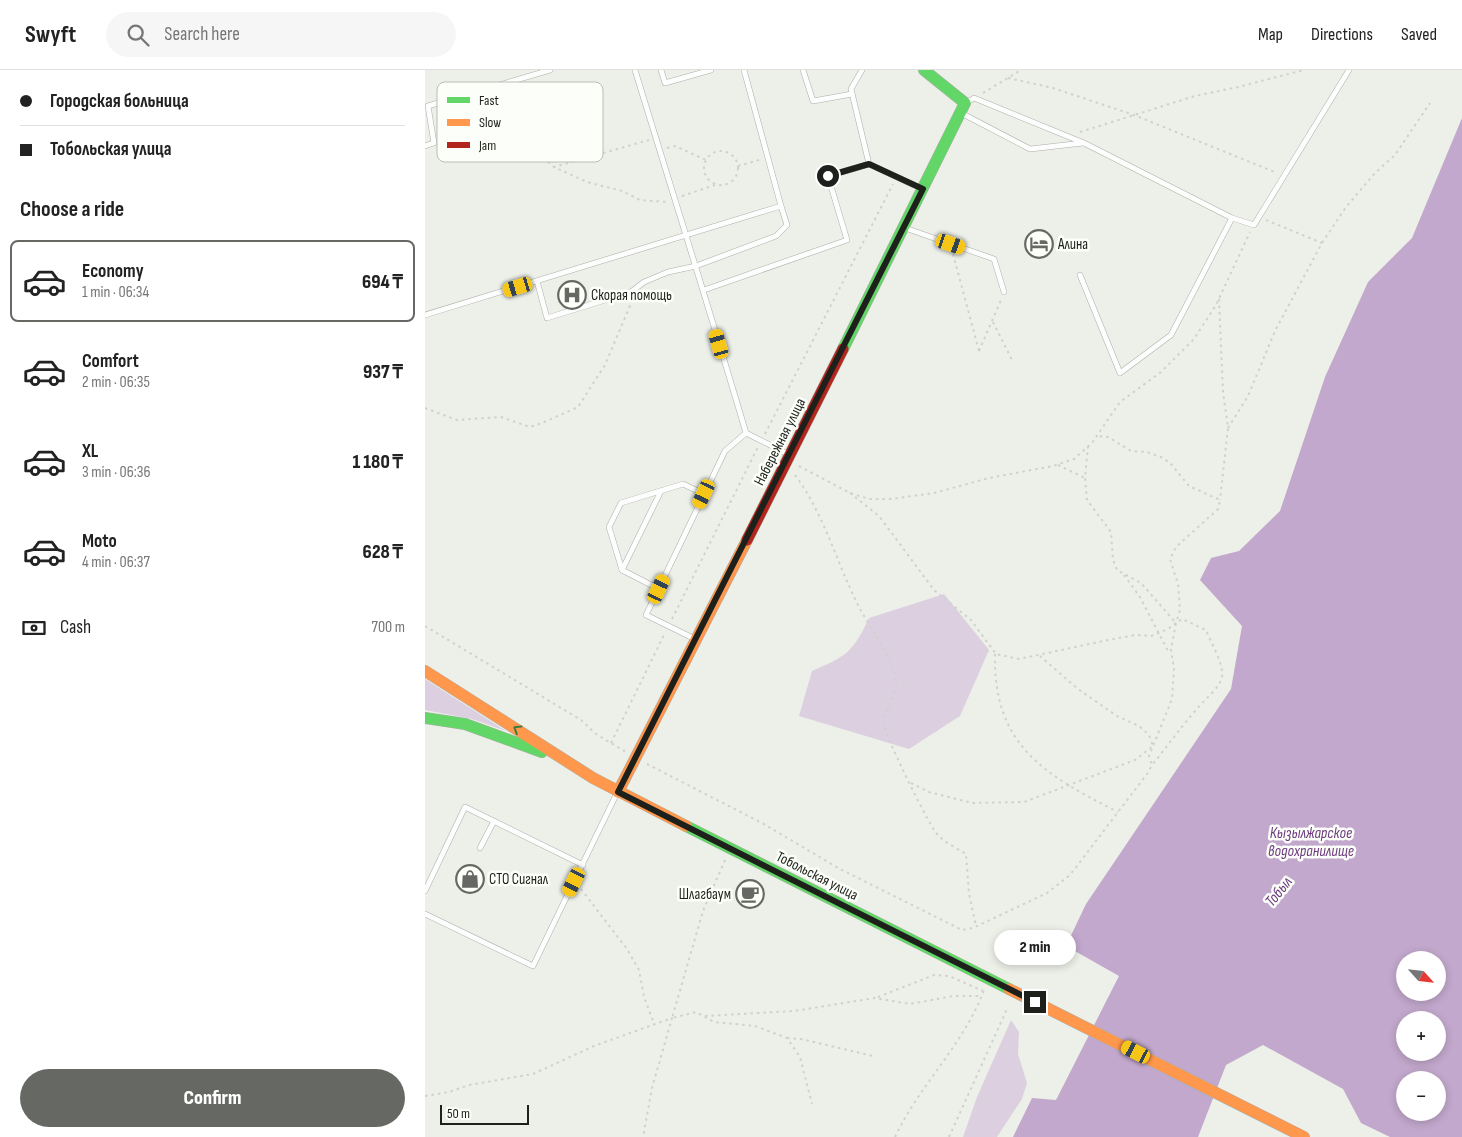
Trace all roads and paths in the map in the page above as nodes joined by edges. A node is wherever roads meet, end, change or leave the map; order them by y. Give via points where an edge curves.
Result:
1 (550, 70) edge
2 (635, 70) edge
3 (661, 70) edge
4 (711, 70) edge
5 (744, 70) edge
6 (803, 70) edge
7 (861, 70) edge
8 (924, 70) edge
9 (1021, 70) edge
10 (1304, 70) edge
11 (1349, 70) edge
12 (1007, 78) junction
13 (510, 82) edge
14 (853, 94) junction
15 (1430, 103) dead end
16 (967, 105) junction
17 (426, 107) edge
18 (1134, 115) junction
19 (1068, 136) junction
20 (656, 138) junction
21 (1083, 143) junction
22 (425, 146) edge
23 (659, 151) junction
24 (603, 154) edge
25 (768, 158) junction
26 (706, 160) junction
27 (548, 162) edge
28 (552, 162) edge
29 (574, 162) edge
30 (869, 164) junction
31 (738, 166) junction
32 (554, 168) junction
33 (1283, 176) junction
34 (897, 177) junction
35 (715, 184) junction
36 (923, 189) junction
37 (674, 201) junction
38 (781, 206) junction
39 (1259, 216) junction
40 (1232, 218) junction
41 (1253, 225) junction
42 (905, 228) junction
43 (685, 235) junction
44 (1322, 243) junction
45 (951, 244) junction
46 (695, 266) junction
47 (1080, 275) dead end
48 (537, 281) junction
49 (633, 290) junction
50 (704, 290) junction
51 (1004, 292) joint
52 (1219, 297) junction
53 (425, 315) edge
54 (993, 322) junction
55 (1013, 362) dead end
56 (425, 408) edge
57 (1228, 428) junction
58 (745, 433) junction
59 (1098, 436) junction
60 (761, 440) junction
61 (1089, 446) junction
62 (794, 460) junction
63 (1057, 465) junction
64 (792, 471) dead end
65 (1085, 478) junction
66 (661, 491) junction
67 (850, 493) junction
68 (704, 494) junction
69 (1220, 500) junction
70 (622, 570) junction
71 (1123, 573) junction
72 (659, 589) junction
73 (1176, 623) junction
74 (425, 626) edge
75 (668, 626) junction
76 (1160, 633) junction
77 (696, 640) junction
78 (995, 654) junction
79 (1171, 655) junction
80 (1039, 656) junction
81 (425, 672) edge
82 (425, 718) edge
83 (611, 743) junction
84 (1153, 746) junction
85 (556, 758) junction
86 (635, 758) junction
87 (1152, 766) junction
88 (911, 783) junction
89 (1065, 785) junction
90 (618, 792) junction
91 (1118, 812) junction
92 (494, 821) junction
93 (480, 848) dead end
94 (729, 848) junction
95 (583, 865) junction
96 (574, 882) junction
97 (425, 891) edge
98 (425, 914) edge
99 (977, 926) junction
100 (988, 978) junction
101 (983, 991) junction
102 (981, 996) junction
103 (875, 998) junction
104 (1007, 1009) dead end
105 (702, 1016) junction
106 (672, 1018) junction
107 (654, 1024) junction
108 (787, 1038) junction
109 (873, 1056) dead end
110 (425, 1096) edge
111 (812, 1104) dead end
112 (643, 1137) edge
113 (895, 1137) edge
114 (949, 1137) edge
115 (1304, 1137) edge

1 - 13 lane
2 - 20 lane
3 - 4 lane via 665,83
5 - 25 lane
6 - 14 lane via 813,101
7 - 14 lane via 851,89
8 - 16 street
9 - 12 path
10 - 18 path via 1195,96
11 - 33 lane
12 - 16 path
12 - 18 path via 1053,88
14 - 30 lane
15 - 44 path via 1395,154 1346,207
16 - 19 lane
16 - 21 lane via 1030,150
16 - 36 street, Набережная улица
17 - 22 lane via 434,143
18 - 19 path
18 - 33 path
19 - 21 lane
20 - 23 lane
20 - 24 path
21 - 40 lane
23 - 26 path via 675,146
23 - 37 lane
25 - 31 path
25 - 38 lane
26 - 31 path via 713,153 723,152 734,158
26 - 35 path via 704,173
27 - 32 path
28 - 32 path
29 - 32 path
30 - 34 lane
30 - 50 lane via 828,176 847,240
31 - 35 path via 732,181
32 - 37 path via 640,200
33 - 39 lane
34 - 36 lane
34 - 60 path
35 - 37 path
36 - 42 street, Набережная улица
37 - 43 lane
38 - 43 lane
38 - 46 lane via 787,225 776,236
39 - 41 lane
39 - 44 path
40 - 41 lane
40 - 47 lane via 1171,335 1120,374
41 - 52 path
42 - 45 lane
42 - 62 street, Набережная улица
43 - 46 lane
43 - 48 lane
44 - 57 path via 1275,331 1248,396
45 - 51 lane via 995,259
45 - 54 path via 979,351
46 - 49 lane via 669,272
46 - 50 lane
48 - 49 lane via 547,318
48 - 53 lane
49 - 56 path via 632,306 605,365 578,407 530,426 501,417 457,420
50 - 58 lane
51 - 54 path
52 - 57 path via 1223,392
52 - 59 path via 1194,339 1161,372 1120,402
54 - 55 path
57 - 69 path
58 - 60 lane
58 - 68 lane via 725,450
59 - 61 path
59 - 69 path via 1108,437 1131,451 1163,458 1189,486
60 - 62 lane
60 - 75 path
61 - 63 path via 1074,459
61 - 65 path
62 - 67 path
62 - 77 street, Набережная улица
63 - 65 path
63 - 67 path via 900,498 869,498
64 - 88 path via 816,505 857,604 889,658 897,681 884,726 893,752
65 - 71 path via 1087,500 1111,532 1113,560 1117,570
66 - 68 lane via 683,484
66 - 70 lane
66 - 70 lane via 621,503 609,527
67 - 78 path via 879,516 934,590 971,620
68 - 72 lane
69 - 73 path via 1218,509 1176,547 1171,560 1180,599
70 - 72 lane
71 - 73 path via 1141,583
71 - 76 path
72 - 75 lane via 646,615
73 - 76 path
73 - 79 path
73 - 87 path via 1181,618 1206,630 1220,662 1222,678
74 - 83 path via 581,720
75 - 77 lane
75 - 83 path
76 - 79 path
76 - 80 path via 1113,639
77 - 86 street, Набережная улица
78 - 80 path via 1019,659
78 - 89 path via 1000,704 1015,734 1044,770
79 - 84 path via 1174,669 1172,699
80 - 84 path via 1078,689 1117,716 1139,726 1149,735
85 -> 81 street via 525,734
82 - 85 street via 465,724
83 - 86 path
84 - 87 path via 1149,756
84 - 89 path via 1135,760
85 - 90 street, Тобольская улица
86 - 90 street, Набережная улица
86 - 99 path via 762,823 840,869 954,926 963,930
87 - 91 path
88 - 89 path via 929,792 972,803 999,804 1024,802
88 - 99 path via 930,826 938,836 966,854 969,894
89 - 91 path
90 - 94 street, Тобольская улица
90 - 95 lane
91 - 99 path via 1071,875 1047,893
92 - 93 lane
92 - 95 lane
92 - 97 lane via 465,807
94 - 100 street, Тобольская улица
94 - 106 path via 703,911
95 - 96 lane
96 - 98 lane via 533,966
96 - 107 path via 627,949 639,970
100 - 101 path
100 - 115 street, Тобольская улица
101 - 102 path
101 - 103 path via 949,976 934,975
102 - 103 path via 953,996 910,1004
102 - 113 path via 964,1032 910,1107
103 - 105 path via 794,1010
104 - 114 path
105 - 106 path via 696,1012
105 - 108 path via 714,1022 755,1026
106 - 107 path
106 - 112 path via 651,1088
107 - 110 path via 594,1046 533,1074
108 - 109 path
108 - 111 path via 800,1057

